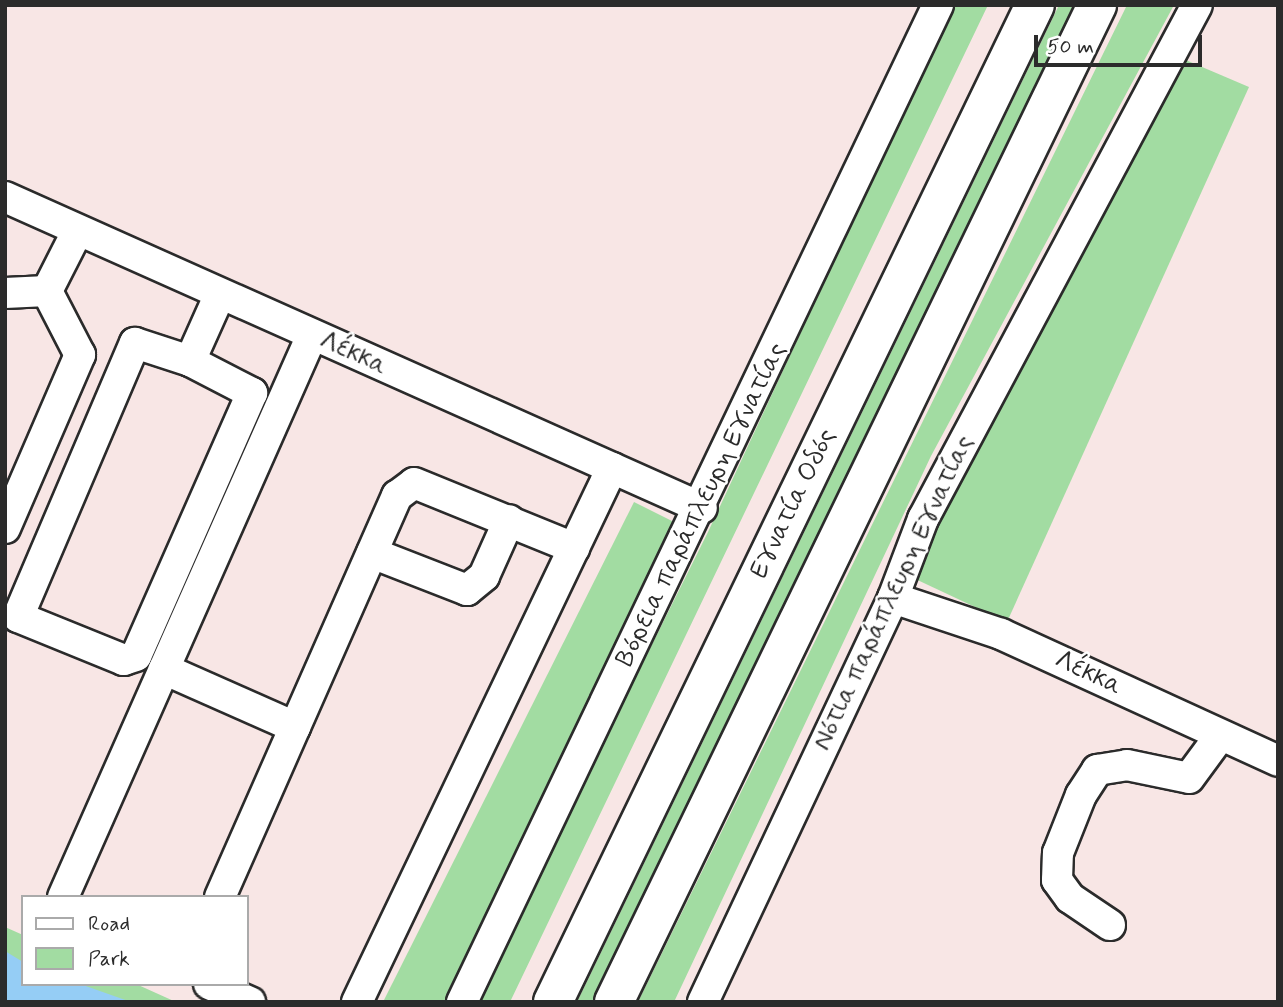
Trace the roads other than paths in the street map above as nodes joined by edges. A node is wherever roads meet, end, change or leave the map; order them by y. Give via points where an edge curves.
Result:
1 (938, 5) edge
2 (1035, 5) edge
3 (1097, 5) edge
4 (1197, 5) edge
5 (5, 197) edge
6 (78, 230) junction
7 (47, 291) junction
8 (5, 293) edge
9 (220, 294) junction
10 (312, 335) junction
11 (190, 360) junction
12 (612, 468) junction
13 (702, 508) junction
14 (509, 520) junction
15 (5, 528) edge
16 (574, 548) junction
17 (372, 553) junction
18 (893, 598) junction
19 (164, 669) junction
20 (295, 727) junction
21 (1220, 736) junction
22 (1278, 761) edge
23 (64, 895) edge
24 (221, 895) edge
25 (1110, 925) dead end
26 (214, 986) edge
27 (250, 1002) edge
28 (357, 1002) edge
29 (462, 1002) edge
30 (553, 1002) edge
31 (614, 1002) edge
32 (702, 1002) edge

1 - 13 street, Βόρεια παράπλευρη Εγνατίας
2 - 30 highway, Εγνατία Οδός
3 - 31 highway, Εγνατία Οδός
4 - 18 street, Νότια παράπλευρη Εγνατίας via 923,519
5 - 6 street, Λέκκα
6 - 7 street
6 - 9 street, Λέκκα
7 - 8 street
7 - 15 street via 80,355
9 - 10 street, Λέκκα
9 - 11 street
10 - 12 street, Λέκκα
10 - 19 street
11 - 11 street via 135,343 18,617 124,660 136,656 250,400 247,387
12 - 13 street, Λέκκα
12 - 16 street
13 - 29 street, Βόρεια παράπλευρη Εγνατίας
14 - 16 street
14 - 17 street via 484,576 467,590
14 - 17 street via 414,482 397,496
16 - 28 street
17 - 20 street
18 - 21 street, Λέκκα via 1001,634
18 - 32 street, Νότια παράπλευρη Εγνατίας
19 - 20 street
19 - 23 street
20 - 24 street
21 - 22 street, Λέκκα
21 - 25 street via 1189,778 1127,765 1107,768 1097,770 1081,795 1058,853 1057,880 1070,898
26 - 27 street

